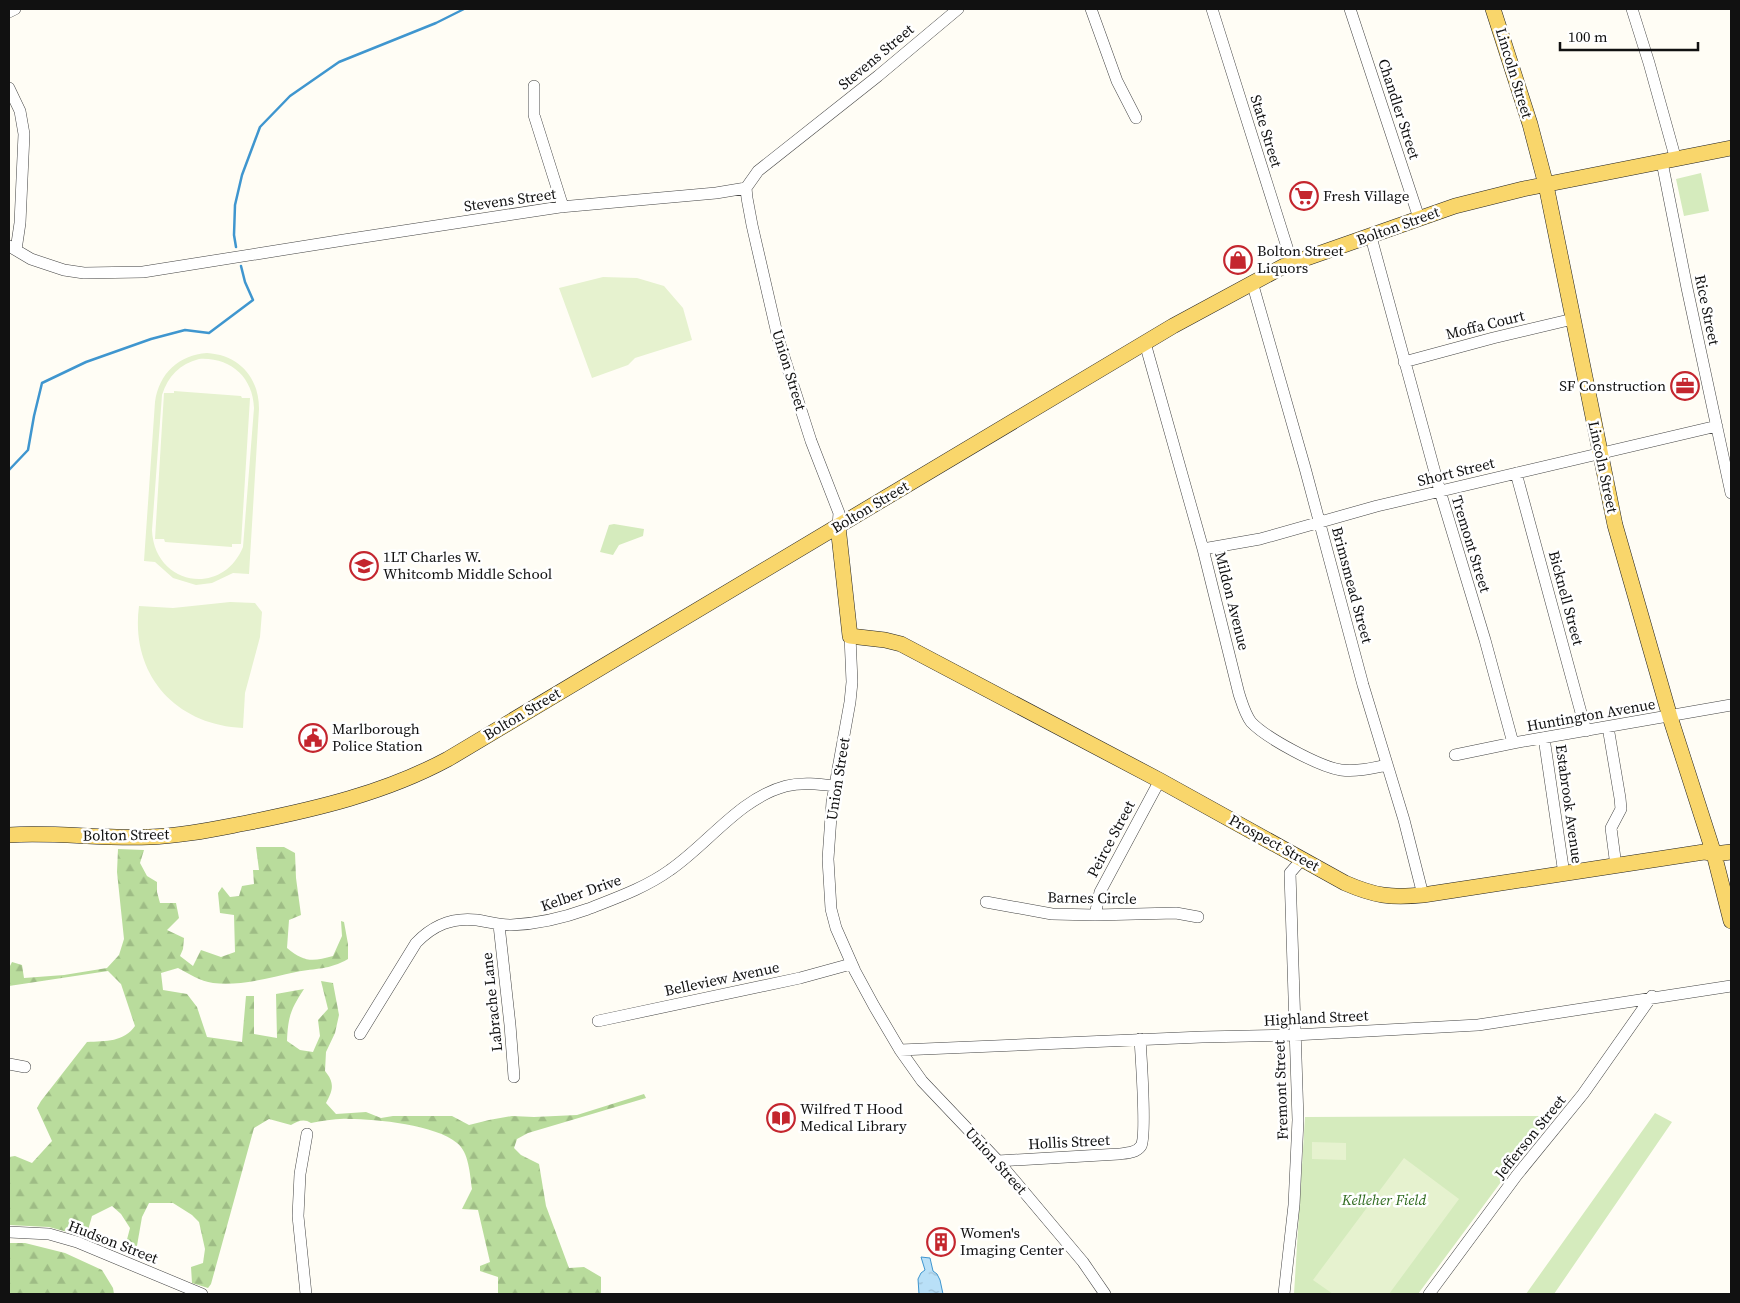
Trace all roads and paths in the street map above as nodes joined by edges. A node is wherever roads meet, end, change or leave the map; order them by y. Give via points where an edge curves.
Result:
1 (15, 9) edge
2 (958, 9) edge
3 (1091, 9) edge
4 (1212, 9) edge
5 (1350, 9) edge
6 (1494, 9) edge
7 (1632, 9) edge
8 (9, 12) edge
9 (534, 86) dead end
10 (9, 88) edge
11 (1136, 118) dead end
12 (1731, 148) edge
13 (1669, 161) junction
14 (1546, 184) junction
15 (746, 188) junction
16 (563, 207) junction
17 (1419, 218) junction
18 (1371, 237) junction
19 (12, 248) edge
20 (1292, 263) junction
21 (1252, 282) junction
22 (1573, 319) junction
23 (1145, 343) junction
24 (1404, 362) junction
25 (1716, 426) junction
26 (1600, 453) junction
27 (1516, 473) junction
28 (1440, 491) junction
29 (1731, 492) edge
30 (1319, 522) junction
31 (838, 526) junction
32 (1203, 548) junction
33 (850, 636) junction
34 (1731, 705) edge
35 (1670, 716) junction
36 (1608, 728) junction
37 (1586, 731) junction
38 (1544, 738) junction
39 (1513, 743) junction
40 (1455, 755) dead end
41 (1387, 765) junction
42 (1160, 780) junction
43 (835, 786) junction
44 (9, 835) edge
45 (1731, 852) edge
46 (1714, 854) junction
47 (1303, 858) junction
48 (1616, 866) junction
49 (1564, 874) junction
50 (1423, 895) junction
51 (986, 902) dead end
52 (1095, 915) junction
53 (1198, 917) dead end
54 (1731, 921) edge
55 (499, 925) junction
56 (851, 964) junction
57 (1731, 986) edge
58 (1652, 996) junction
59 (598, 1021) dead end
60 (360, 1034) dead end
61 (1294, 1035) junction
62 (1140, 1039) junction
63 (900, 1050) junction
64 (9, 1064) edge
65 (26, 1067) dead end
66 (514, 1077) dead end
67 (308, 1134) dead end
68 (998, 1160) junction
69 (9, 1232) edge
70 (202, 1294) edge
71 (306, 1294) edge
72 (1105, 1294) edge
73 (1284, 1294) edge
74 (1429, 1294) edge

1 - 8 street
2 - 15 street, Stevens Street via 758,171
3 - 11 street via 1118,81
4 - 20 street, State Street
5 - 17 street, Chandler Street
6 - 14 main road, Lincoln Street
7 - 13 street, Rice Street via 1649,63
9 - 16 street via 534,115
10 - 19 street via 20,112 24,134 20,223
12 - 13 main road, Bolton Street
13 - 14 main road, Bolton Street
13 - 25 street, Rice Street
14 - 17 main road, Bolton Street via 1484,198
14 - 22 main road, Lincoln Street
15 - 16 street, Stevens Street
15 - 31 street, Union Street via 778,338 839,513
16 - 19 street, Stevens Street via 143,272 84,274 31,260
17 - 18 main road, Bolton Street
18 - 20 main road, Bolton Street
18 - 24 street, Tremont Street
20 - 21 main road, Bolton Street
21 - 23 main road, Bolton Street
21 - 30 street, Brimsmead Street
22 - 24 street, Moffa Court
22 - 26 main road, Lincoln Street
23 - 31 main road, Bolton Street
23 - 32 street, Mildon Avenue
24 - 28 street, Tremont Street
25 - 26 street, Short Street
25 - 29 street, Rice Street
26 - 27 street, Short Street
26 - 35 main road, Lincoln Street via 1624,558
27 - 28 street, Short Street
27 - 37 street, Bicknell Street
28 - 30 street, Short Street
28 - 39 street, Tremont Street
30 - 32 street, Short Street via 1260,538
30 - 41 street, Brimsmead Street
31 - 33 main road, Union Street
31 - 44 main road, Bolton Street via 448,759 399,781 313,809 186,833 139,837
32 - 41 street, Mildon Avenue via 1244,709 1250,721 1306,758 1327,767 1358,771
33 - 42 main road, Prospect Street via 900,644
33 - 43 street, Union Street via 850,702
34 - 35 street, Huntington Avenue
35 - 36 street, Huntington Avenue
35 - 46 main road, Lincoln Street
36 - 37 street, Huntington Avenue
36 - 48 street via 1621,809 1612,828
37 - 38 street, Huntington Avenue
38 - 39 street, Huntington Avenue
38 - 49 street, Estabrook Avenue
39 - 40 street, Huntington Avenue
41 - 50 street, Brimsmead Street
42 - 47 main road, Prospect Street
42 - 52 street, Peirce Street via 1100,892
43 - 55 street, Kelber Drive via 809,783 786,786 768,793 728,820 670,871 625,894 554,920
43 - 56 street, Union Street via 828,859 831,908
45 - 46 main road, Prospect Street
46 - 48 main road, Prospect Street via 1704,852
46 - 54 main road, Lincoln Street
47 - 50 main road, Prospect Street via 1369,893 1395,897
47 - 61 street, Fremont Street via 1290,873
48 - 49 main road, Prospect Street
49 - 50 main road, Prospect Street
51 - 52 street, Barnes Circle via 1052,914
52 - 53 street, Barnes Circle via 1176,913
55 - 60 street, Kelber Drive via 461,919 435,926 425,933 404,961
55 - 66 street, Labrache Lane
56 - 59 street, Belleview Avenue
56 - 63 street, Union Street
57 - 58 street, Highland Street
58 - 61 street, Highland Street via 1478,1025
58 - 74 street, Jefferson Street via 1583,1094
61 - 62 street, Highland Street
61 - 73 street, Fremont Street via 1297,1162
62 - 63 street, Highland Street
62 - 68 street, Hollis Street via 1143,1124 1140,1147 1120,1154
63 - 68 street, Union Street via 922,1081
64 - 65 street
67 - 71 street via 300,1174 298,1216
68 - 72 street, Union Street via 1083,1262
69 - 70 street, Hudson Street via 49,1234 77,1242

